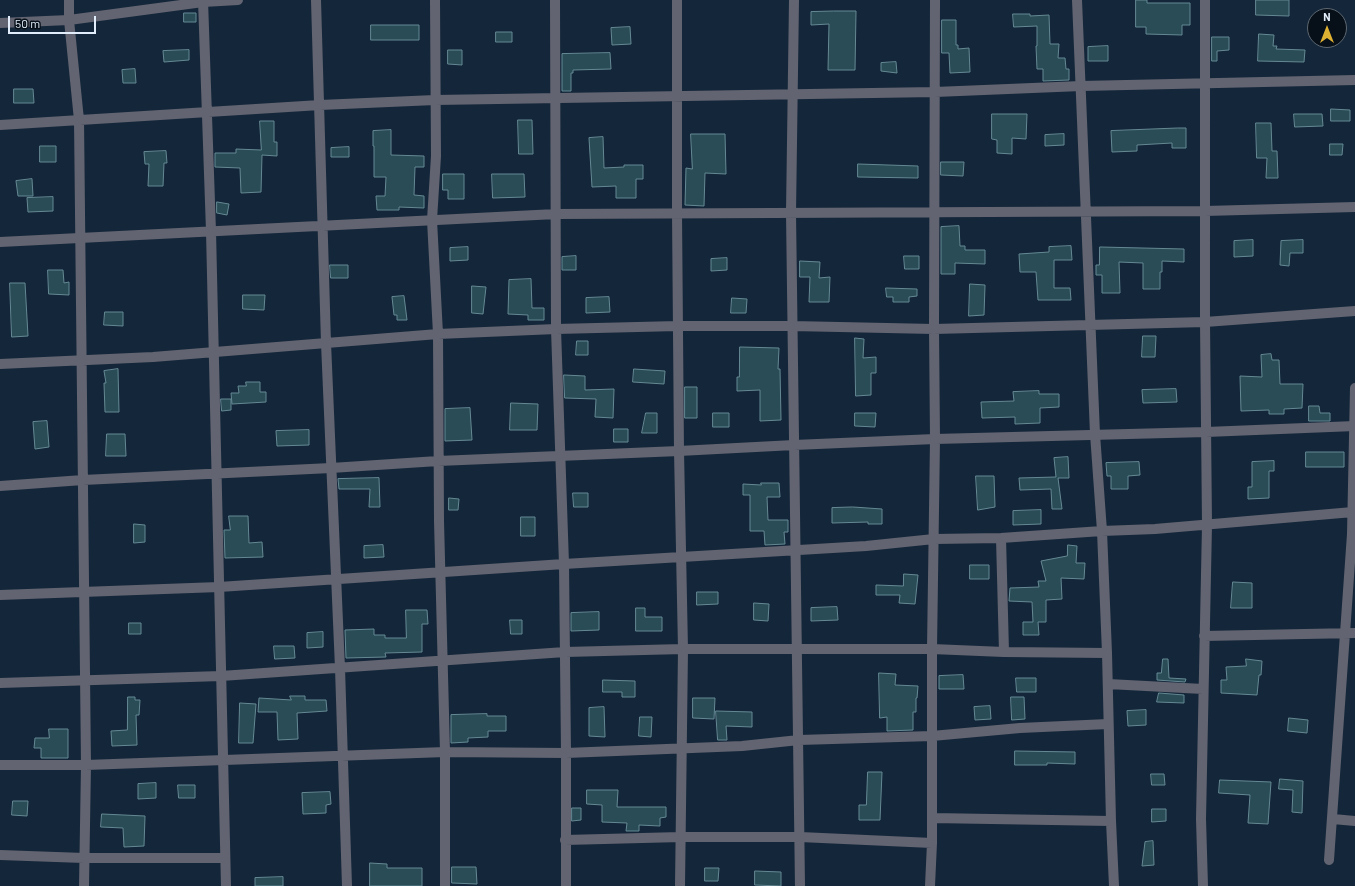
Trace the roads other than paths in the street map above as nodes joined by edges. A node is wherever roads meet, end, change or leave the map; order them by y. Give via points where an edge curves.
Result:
1 (69, 0) edge
2 (238, 0) edge
3 (316, 0) edge
4 (435, 0) edge
5 (555, 0) edge
6 (677, 0) edge
7 (794, 0) edge
8 (935, 0) edge
9 (1077, 0) edge
10 (1205, 0) edge
11 (203, 1) edge
12 (69, 20) junction
13 (0, 23) edge
14 (1355, 80) edge
15 (1205, 83) junction
16 (1081, 86) junction
17 (935, 92) junction
18 (792, 94) junction
19 (678, 95) junction
20 (556, 98) junction
21 (435, 100) junction
22 (320, 105) junction
23 (207, 113) junction
24 (79, 120) junction
25 (0, 124) edge
26 (1355, 207) edge
27 (1205, 211) junction
28 (934, 212) junction
29 (1086, 212) junction
30 (677, 213) junction
31 (791, 213) junction
32 (556, 214) junction
33 (432, 220) junction
34 (323, 225) junction
35 (210, 231) junction
36 (80, 238) junction
37 (0, 242) edge
38 (1355, 311) edge
39 (1205, 322) junction
40 (1091, 324) junction
41 (678, 326) junction
42 (792, 326) junction
43 (934, 328) junction
44 (556, 329) junction
45 (438, 334) junction
46 (326, 343) junction
47 (214, 352) junction
48 (82, 361) junction
49 (0, 364) edge
50 (1355, 388) edge
51 (1354, 426) edge
52 (1206, 432) junction
53 (1096, 434) junction
54 (935, 439) junction
55 (794, 445) junction
56 (679, 451) junction
57 (560, 456) junction
58 (438, 461) junction
59 (331, 468) junction
60 (216, 474) junction
61 (83, 480) junction
62 (0, 486) edge
63 (1353, 512) junction
64 (1207, 525) junction
65 (1102, 531) junction
66 (1353, 534) edge
67 (1001, 538) junction
68 (934, 539) junction
69 (795, 551) junction
70 (681, 557) junction
71 (564, 564) junction
72 (441, 573) junction
73 (336, 579) junction
74 (219, 587) junction
75 (83, 592) junction
76 (0, 595) edge
77 (1350, 633) edge
78 (1204, 636) junction
79 (798, 648) junction
80 (684, 649) junction
81 (932, 649) junction
82 (565, 652) junction
83 (1004, 652) junction
84 (1107, 653) junction
85 (443, 661) junction
86 (340, 668) junction
87 (221, 676) junction
88 (85, 681) junction
89 (0, 683) edge
90 (1108, 684) junction
91 (1203, 689) junction
92 (1108, 724) junction
93 (932, 736) junction
94 (799, 740) junction
95 (681, 748) junction
96 (445, 752) junction
97 (566, 753) junction
98 (343, 755) junction
99 (222, 760) junction
100 (86, 764) junction
101 (0, 765) edge
102 (932, 818) junction
103 (1333, 819) junction
104 (1111, 821) junction
105 (1355, 821) edge
106 (681, 837) junction
107 (800, 837) junction
108 (565, 840) junction
109 (932, 843) junction
110 (0, 855) edge
111 (84, 858) junction
112 (225, 858) junction
113 (1329, 860) dead end
114 (84, 886) edge
115 (226, 886) edge
116 (347, 886) edge
117 (444, 886) edge
118 (566, 886) edge
119 (680, 886) edge
120 (800, 886) edge
121 (930, 886) edge
122 (1114, 886) edge
123 (1203, 886) edge

1 - 12 street
2 - 11 street
3 - 22 street
4 - 21 street
5 - 20 street
6 - 19 street
7 - 18 street
8 - 17 street
9 - 16 street
10 - 15 street
11 - 12 street
11 - 23 street
12 - 13 street
12 - 24 street
14 - 15 street
15 - 16 street
15 - 27 street
16 - 17 street
16 - 29 street
17 - 18 street
17 - 28 street
18 - 19 street
18 - 31 street
19 - 20 street
19 - 30 street
20 - 21 street
20 - 32 street
21 - 22 street
21 - 33 street via 436,156
22 - 23 street
22 - 34 street
23 - 24 street
23 - 35 street
24 - 25 street
24 - 36 street
26 - 27 street
27 - 29 street
27 - 39 street
28 - 29 street
28 - 31 street
28 - 43 street
29 - 40 street
30 - 31 street
30 - 32 street
30 - 41 street
31 - 42 street
32 - 33 street
32 - 44 street
33 - 34 street
33 - 45 street
34 - 35 street
34 - 46 street
35 - 36 street
35 - 47 street
36 - 37 street
36 - 48 street
38 - 39 street
39 - 40 street
39 - 52 street
40 - 43 street
40 - 53 street
41 - 42 street
41 - 44 street
41 - 56 street
42 - 43 street
42 - 55 street
43 - 54 street
44 - 45 street
44 - 57 street
45 - 46 street
45 - 58 street
46 - 47 street
46 - 59 street
47 - 48 street
47 - 60 street
48 - 49 street
48 - 61 street
50 - 51 street
51 - 52 street
51 - 63 street
52 - 53 street
52 - 64 street
53 - 54 street
53 - 65 street
54 - 55 street
54 - 68 street
55 - 56 street
55 - 69 street
56 - 57 street
56 - 70 street
57 - 58 street
57 - 71 street
58 - 59 street
58 - 72 street
59 - 60 street
59 - 73 street
60 - 61 street
60 - 74 street
61 - 62 street
61 - 75 street
63 - 64 street
63 - 66 street
64 - 65 street
64 - 78 street
65 - 67 street
65 - 84 street
66 - 77 street
67 - 68 street
67 - 83 street
68 - 69 street
68 - 81 street
69 - 70 street
69 - 79 street
70 - 71 street
70 - 80 street
71 - 72 street
71 - 82 street
72 - 73 street
72 - 85 street
73 - 74 street
73 - 86 street
74 - 75 street
74 - 87 street
75 - 76 street
75 - 88 street
77 - 78 street
77 - 103 street
78 - 91 street
79 - 80 street
79 - 81 street
79 - 94 street
80 - 82 street
80 - 95 street
81 - 83 street
81 - 93 street
82 - 85 street
82 - 97 street
83 - 84 street
84 - 90 street
85 - 86 street
85 - 96 street
86 - 87 street
86 - 98 street
87 - 88 street
87 - 99 street
88 - 89 street
88 - 100 street
90 - 91 street
90 - 92 street
91 - 123 street
92 - 93 street
92 - 104 street
93 - 94 street
93 - 102 street
94 - 95 street via 742,746
94 - 107 street
95 - 97 street
95 - 106 street
96 - 97 street
96 - 98 street
96 - 117 street
97 - 108 street
98 - 99 street
98 - 116 street
99 - 100 street
99 - 112 street
100 - 101 street
100 - 111 street
102 - 104 street
102 - 109 street
103 - 105 street
103 - 113 street
104 - 122 street
106 - 107 street
106 - 108 street
106 - 119 street
107 - 109 street
107 - 120 street
108 - 118 street
109 - 121 street
110 - 111 street
111 - 112 street
111 - 114 street
112 - 115 street

